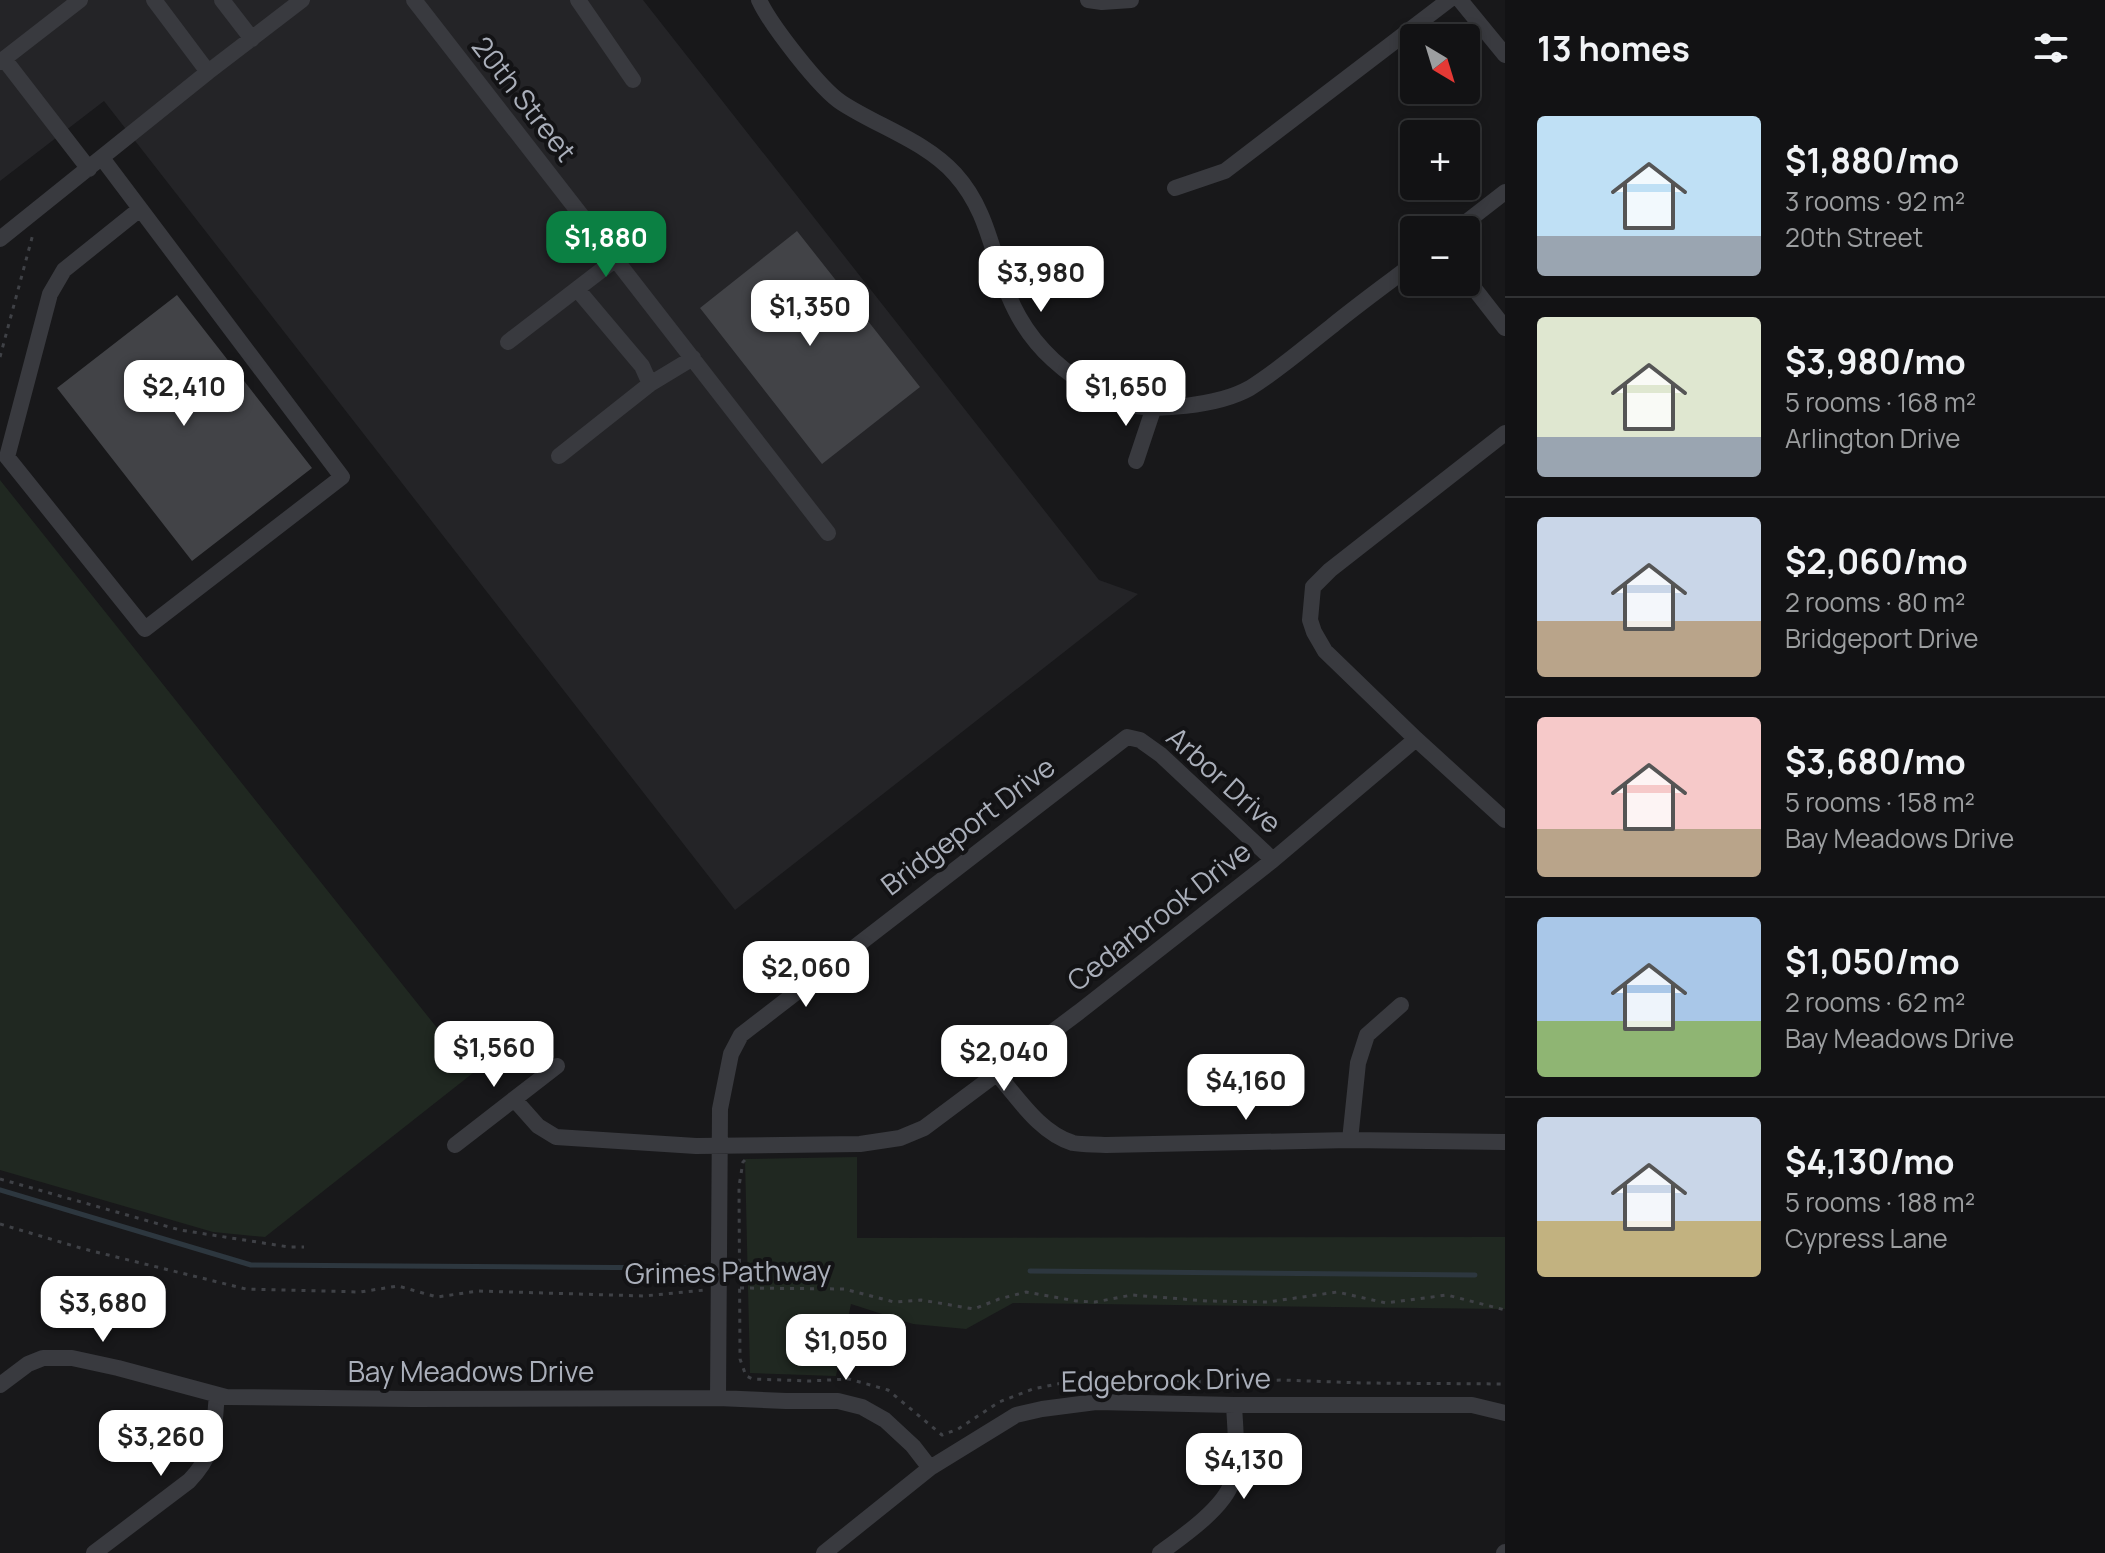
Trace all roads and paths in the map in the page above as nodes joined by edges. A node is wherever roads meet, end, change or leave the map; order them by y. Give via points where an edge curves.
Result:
1 (80, 0) edge
2 (154, 0) edge
3 (222, 0) edge
4 (302, 0) edge
5 (414, 0) edge
6 (578, 0) edge
7 (759, 0) edge
8 (1088, 0) edge
9 (1131, 0) edge
10 (1449, 0) edge
11 (1460, 0) edge
12 (252, 39) junction
13 (1505, 55) edge
14 (2, 61) edge
15 (208, 72) junction
16 (633, 80) dead end
17 (96, 164) junction
18 (1175, 188) dead end
19 (1505, 192) edge
20 (140, 209) junction
21 (1474, 216) edge
22 (28, 217) junction
23 (0, 239) edge
24 (616, 259) junction
25 (1400, 274) edge
26 (577, 289) junction
27 (1480, 296) edge
28 (1505, 328) edge
29 (508, 342) dead end
30 (0, 357) edge
31 (693, 358) junction
32 (650, 384) junction
33 (1154, 407) junction
34 (1505, 433) edge
35 (559, 456) dead end
36 (1136, 461) dead end
37 (828, 533) dead end
38 (1416, 739) junction
39 (1140, 740) joint
40 (1505, 820) edge
41 (1273, 860) junction
42 (1401, 1005) dead end
43 (557, 1066) dead end
44 (997, 1074) junction
45 (514, 1099) junction
46 (1350, 1140) junction
47 (1505, 1142) edge
48 (455, 1145) dead end
49 (719, 1146) junction
50 (750, 1157) dead end
51 (0, 1179) edge
52 (0, 1224) edge
53 (304, 1247) dead end
54 (720, 1286) junction
55 (740, 1288) junction
56 (1505, 1310) edge
57 (1505, 1384) edge
58 (0, 1385) edge
59 (217, 1395) junction
60 (718, 1398) junction
61 (1234, 1405) junction
62 (1505, 1413) edge
63 (930, 1468) junction
64 (94, 1553) edge
65 (824, 1553) edge
66 (1160, 1553) edge

1 - 14 street
2 - 15 street
3 - 12 street
4 - 12 street
5 - 24 street, 20th Street
6 - 16 street
7 - 33 street via 809,70 839,101 936,156 956,175 984,217 1019,318 1063,369 1121,403
8 - 9 street
10 - 18 street via 1225,171
11 - 13 street
12 - 15 street
14 - 17 street
15 - 17 street
17 - 20 street
17 - 22 street
19 - 21 street
20 - 20 street via 64,270 50,294 7,457 145,629 342,477
22 - 23 street
22 - 30 path via 35,227
24 - 26 street
24 - 31 street, 20th Street
25 - 33 street via 1247,389 1212,402
26 - 29 street
26 - 32 street via 642,366
27 - 28 street
31 - 32 street
31 - 37 street, 20th Street
32 - 35 street
33 - 36 street
34 - 38 street via 1313,587 1310,620 1325,651
38 - 40 street
38 - 41 street, Cedarbrook Drive
39 - 41 street, Arbor Drive
39 - 49 street, Bridgeport Drive via 1127,737 741,1035 731,1054 720,1109
41 - 44 street, Cedarbrook Drive
42 - 46 street via 1367,1035 1358,1063
43 - 45 street
44 - 46 street via 1042,1125 1075,1143
44 - 49 street, Cedarbrook Drive via 924,1128 900,1138 860,1144
45 - 48 street
45 - 49 street, Cedarbrook Drive via 556,1137
46 - 47 street
49 - 54 street, Bridgeport Drive
50 - 55 path via 743,1162 739,1186
51 - 53 path via 180,1230
52 - 54 path, Grimes Pathway via 246,1289 360,1292 398,1286 437,1297 478,1291 644,1296
54 - 55 path, Grimes Pathway
54 - 60 street, Bridgeport Drive
55 - 56 path, Grimes Pathway via 844,1289 894,1302 921,1300 974,1309 1026,1292 1095,1302 1132,1295 1268,1302 1337,1292 1386,1303 1447,1295
55 - 57 path via 740,1359 746,1376 849,1379 888,1390 942,1435 999,1402 1076,1380
58 - 59 street, Bay Meadows Drive via 43,1358 72,1358
59 - 60 street, Bay Meadows Drive
59 - 64 street via 212,1449 201,1469
60 - 63 street, Bay Meadows Drive via 838,1401 862,1407 885,1420
61 - 62 street, Edgebrook Drive via 1472,1405
61 - 63 street, Edgebrook Drive via 1096,1402 1042,1409 1016,1415
61 - 66 street via 1232,1483 1194,1528
63 - 65 street, Edgebrook Drive

